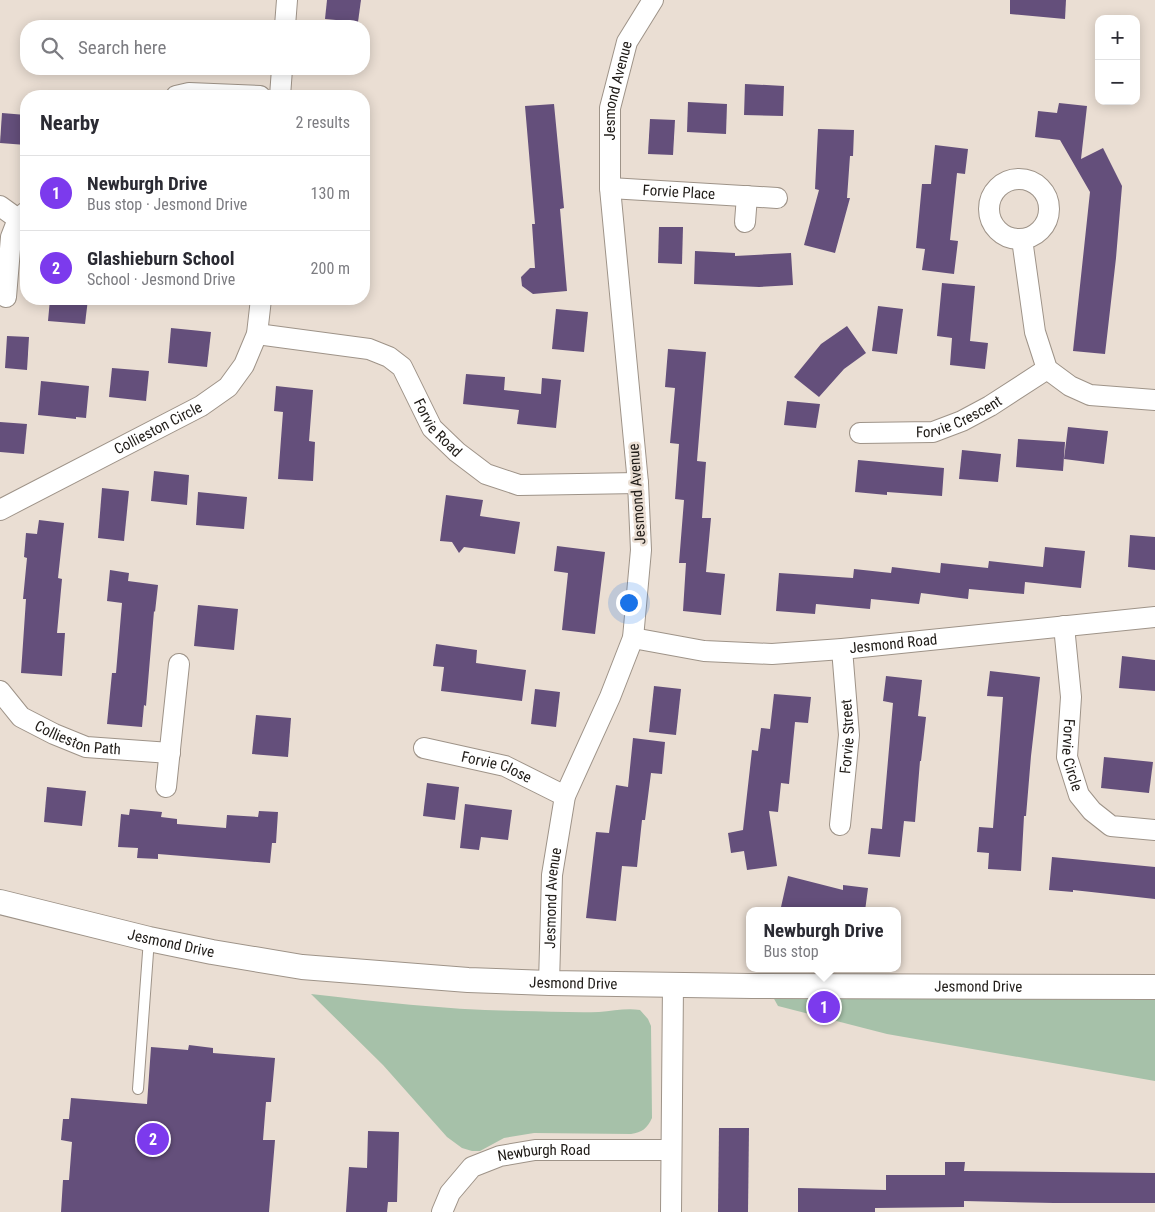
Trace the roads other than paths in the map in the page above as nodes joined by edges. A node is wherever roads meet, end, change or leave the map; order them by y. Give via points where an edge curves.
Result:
1 (287, 0) edge
2 (652, 0) edge
3 (285, 20) edge
4 (282, 75) edge
5 (280, 90) edge
6 (610, 188) junction
7 (747, 196) junction
8 (777, 198) dead end
9 (0, 206) edge
10 (20, 214) edge
11 (20, 219) edge
12 (745, 222) dead end
13 (1022, 239) dead end
14 (6, 297) dead end
15 (260, 305) edge
16 (257, 334) junction
17 (1047, 369) junction
18 (1155, 400) edge
19 (860, 433) dead end
20 (638, 483) junction
21 (0, 510) edge
22 (1155, 617) edge
23 (1064, 626) junction
24 (632, 638) junction
25 (842, 650) junction
26 (179, 664) dead end
27 (0, 691) edge
28 (424, 748) dead end
29 (170, 753) junction
30 (166, 787) dead end
31 (565, 796) junction
32 (840, 825) dead end
33 (1155, 830) edge
34 (0, 902) edge
35 (149, 939) junction
36 (549, 983) junction
37 (674, 984) junction
38 (1155, 987) edge
39 (138, 1089) dead end
40 (671, 1150) junction
41 (442, 1212) edge
42 (671, 1212) edge

1 - 3 street
2 - 6 street, Jesmond Avenue via 628,42 610,108
4 - 5 street
6 - 7 street, Forvie Place
6 - 20 street, Jesmond Avenue
7 - 8 street, Forvie Place
7 - 12 street
9 - 10 street
11 - 14 street via 11,237
13 - 17 street via 1036,332
15 - 16 street, Collieston Circle
16 - 20 street, Forvie Road via 369,349 389,356 402,367 432,428 457,452 494,478 519,485
16 - 21 street, Collieston Circle via 244,365 228,387 201,406
17 - 18 street via 1070,386 1090,395
17 - 19 street, Forvie Crescent via 990,406 933,432
20 - 24 street, Jesmond Avenue via 641,550
22 - 23 street, Jesmond Road
23 - 25 street, Jesmond Road
23 - 33 street, Forvie Circle via 1071,697 1067,757 1079,795 1092,812 1111,826
24 - 25 street, Jesmond Road via 704,651 744,654
24 - 31 street, Jesmond Avenue via 610,697
25 - 32 street, Forvie Street via 848,735
26 - 29 street
27 - 29 street, Collieston Path via 21,717 86,747
28 - 31 street, Forvie Close via 505,766
29 - 30 street
31 - 36 street, Jesmond Avenue via 552,875
34 - 35 street, Jesmond Drive
35 - 36 street, Jesmond Drive via 302,967
35 - 39 lane
36 - 37 street, Jesmond Drive
37 - 38 street, Jesmond Drive
37 - 40 street
40 - 41 street, Newburgh Road via 535,1150 500,1156 472,1167 450,1193
40 - 42 street

